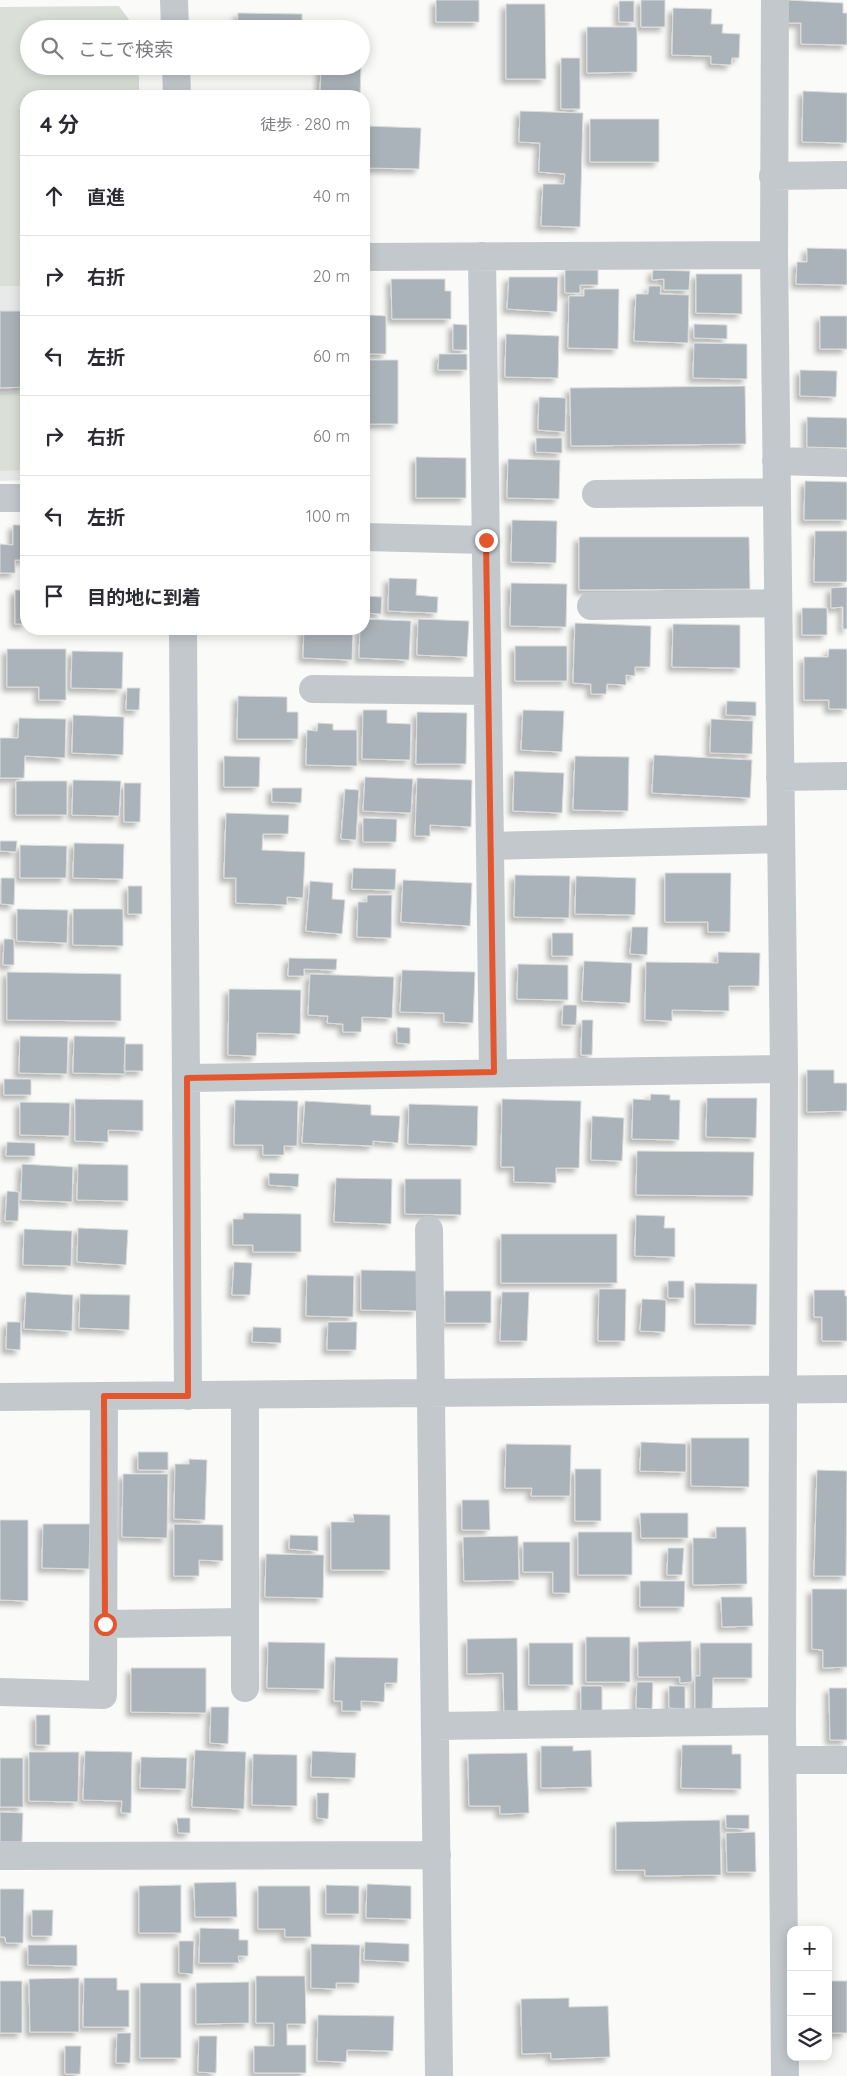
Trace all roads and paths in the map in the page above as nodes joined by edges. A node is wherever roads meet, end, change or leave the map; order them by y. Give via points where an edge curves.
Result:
1 (174, 0) edge
2 (775, 0) edge
3 (175, 20) edge
4 (176, 75) edge
5 (177, 90) edge
6 (847, 175) edge
7 (773, 176) junction
8 (774, 255) junction
9 (482, 256) junction
10 (370, 257) edge
11 (776, 462) junction
12 (847, 463) edge
13 (776, 492) junction
14 (596, 494) dead end
15 (0, 498) edge
16 (20, 498) edge
17 (370, 537) edge
18 (486, 540) junction
19 (778, 604) junction
20 (591, 606) dead end
21 (183, 635) edge
22 (313, 689) dead end
23 (488, 691) junction
24 (847, 776) edge
25 (780, 777) junction
26 (781, 840) junction
27 (490, 846) junction
28 (784, 1069) junction
29 (494, 1072) junction
30 (187, 1078) junction
31 (429, 1230) dead end
32 (847, 1389) edge
33 (783, 1390) junction
34 (431, 1395) junction
35 (104, 1396) junction
36 (188, 1396) junction
37 (0, 1397) edge
38 (245, 1397) junction
39 (245, 1622) junction
40 (105, 1624) junction
41 (245, 1688) dead end
42 (0, 1692) edge
43 (782, 1721) junction
44 (435, 1726) junction
45 (783, 1760) junction
46 (847, 1760) edge
47 (437, 1855) junction
48 (0, 1856) edge
49 (439, 2076) edge
50 (785, 2076) edge

1 - 3 street
2 - 7 street
4 - 5 street
6 - 7 street
7 - 8 street
8 - 9 street
8 - 11 street
9 - 10 street
9 - 18 street
11 - 12 street
11 - 13 street
13 - 14 street
13 - 19 street
15 - 16 street
17 - 18 street
18 - 23 street
19 - 20 street
19 - 25 street
21 - 30 street
22 - 23 street
23 - 27 street
24 - 25 street
25 - 26 street
26 - 27 street
26 - 28 street
27 - 29 street
28 - 29 street
28 - 33 street
29 - 30 street
30 - 36 street
31 - 34 street
32 - 33 street
33 - 34 street
33 - 43 street
34 - 38 street via 280,1393
34 - 44 street
35 - 36 street
35 - 37 street
35 - 40 street
36 - 38 street
38 - 39 street
39 - 40 street
39 - 41 street
40 - 42 street via 103,1695
43 - 44 street
43 - 45 street
44 - 47 street
45 - 46 street
45 - 50 street
47 - 48 street
47 - 49 street

